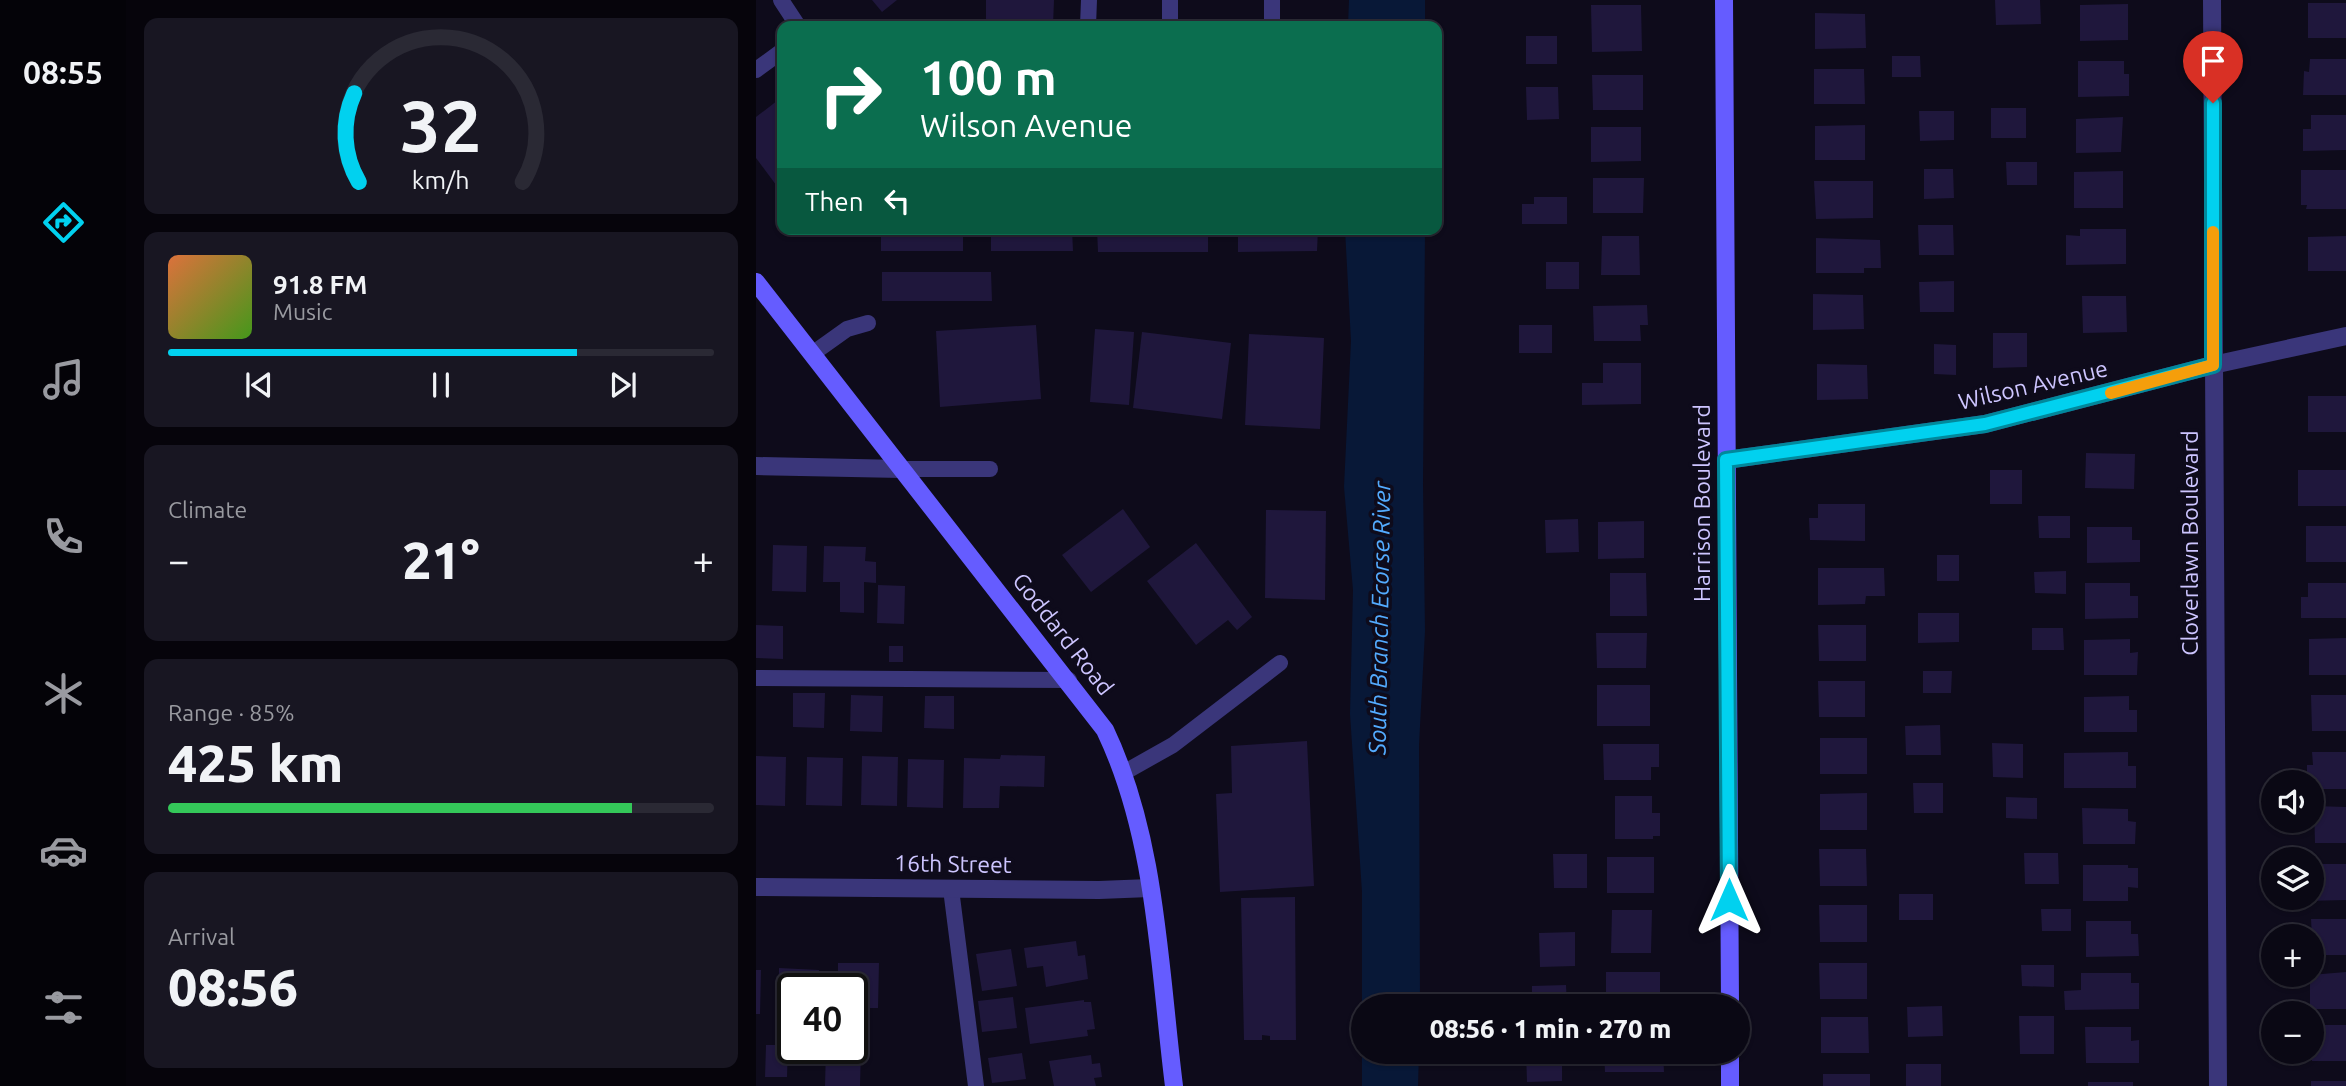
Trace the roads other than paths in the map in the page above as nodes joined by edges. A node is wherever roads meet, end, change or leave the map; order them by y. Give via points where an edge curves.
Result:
1 (781, 0) edge
2 (1089, 0) edge
3 (1170, 0) edge
4 (1272, 0) edge
5 (1724, 0) edge
6 (2212, 0) edge
7 (795, 21) edge
8 (1088, 21) edge
9 (1170, 21) edge
10 (1272, 21) edge
11 (777, 55) edge
12 (756, 71) edge
13 (756, 282) edge
14 (868, 323) dead end
15 (2346, 337) edge
16 (812, 354) junction
17 (2213, 365) junction
18 (1726, 460) junction
19 (756, 466) edge
20 (902, 469) junction
21 (990, 469) dead end
22 (1280, 663) dead end
23 (756, 678) edge
24 (1069, 680) junction
25 (1125, 772) junction
26 (756, 887) edge
27 (1150, 888) junction
28 (951, 889) junction
29 (1730, 994) edge
30 (1730, 1064) edge
31 (976, 1086) edge
32 (1174, 1086) edge
33 (1730, 1086) edge
34 (2218, 1086) edge

1 - 7 lane
2 - 8 lane
3 - 9 lane
4 - 10 lane
5 - 18 street, Harrison Boulevard
6 - 17 street, Cloverlawn Boulevard
11 - 12 lane
13 - 16 street, Goddard Road
14 - 16 lane via 847,329
15 - 17 street, Wilson Avenue
16 - 20 street, Goddard Road
17 - 18 street, Wilson Avenue via 1985,424
17 - 34 street, Cloverlawn Boulevard
18 - 29 street, Harrison Boulevard
19 - 20 street
20 - 21 lane
20 - 24 street, Goddard Road
22 - 25 lane via 1173,746
23 - 24 lane
24 - 25 street, Goddard Road via 1105,730
25 - 27 street, Goddard Road
26 - 28 street, 16th Street
27 - 28 street, 16th Street
27 - 32 street, Goddard Road
28 - 31 lane
30 - 33 street

